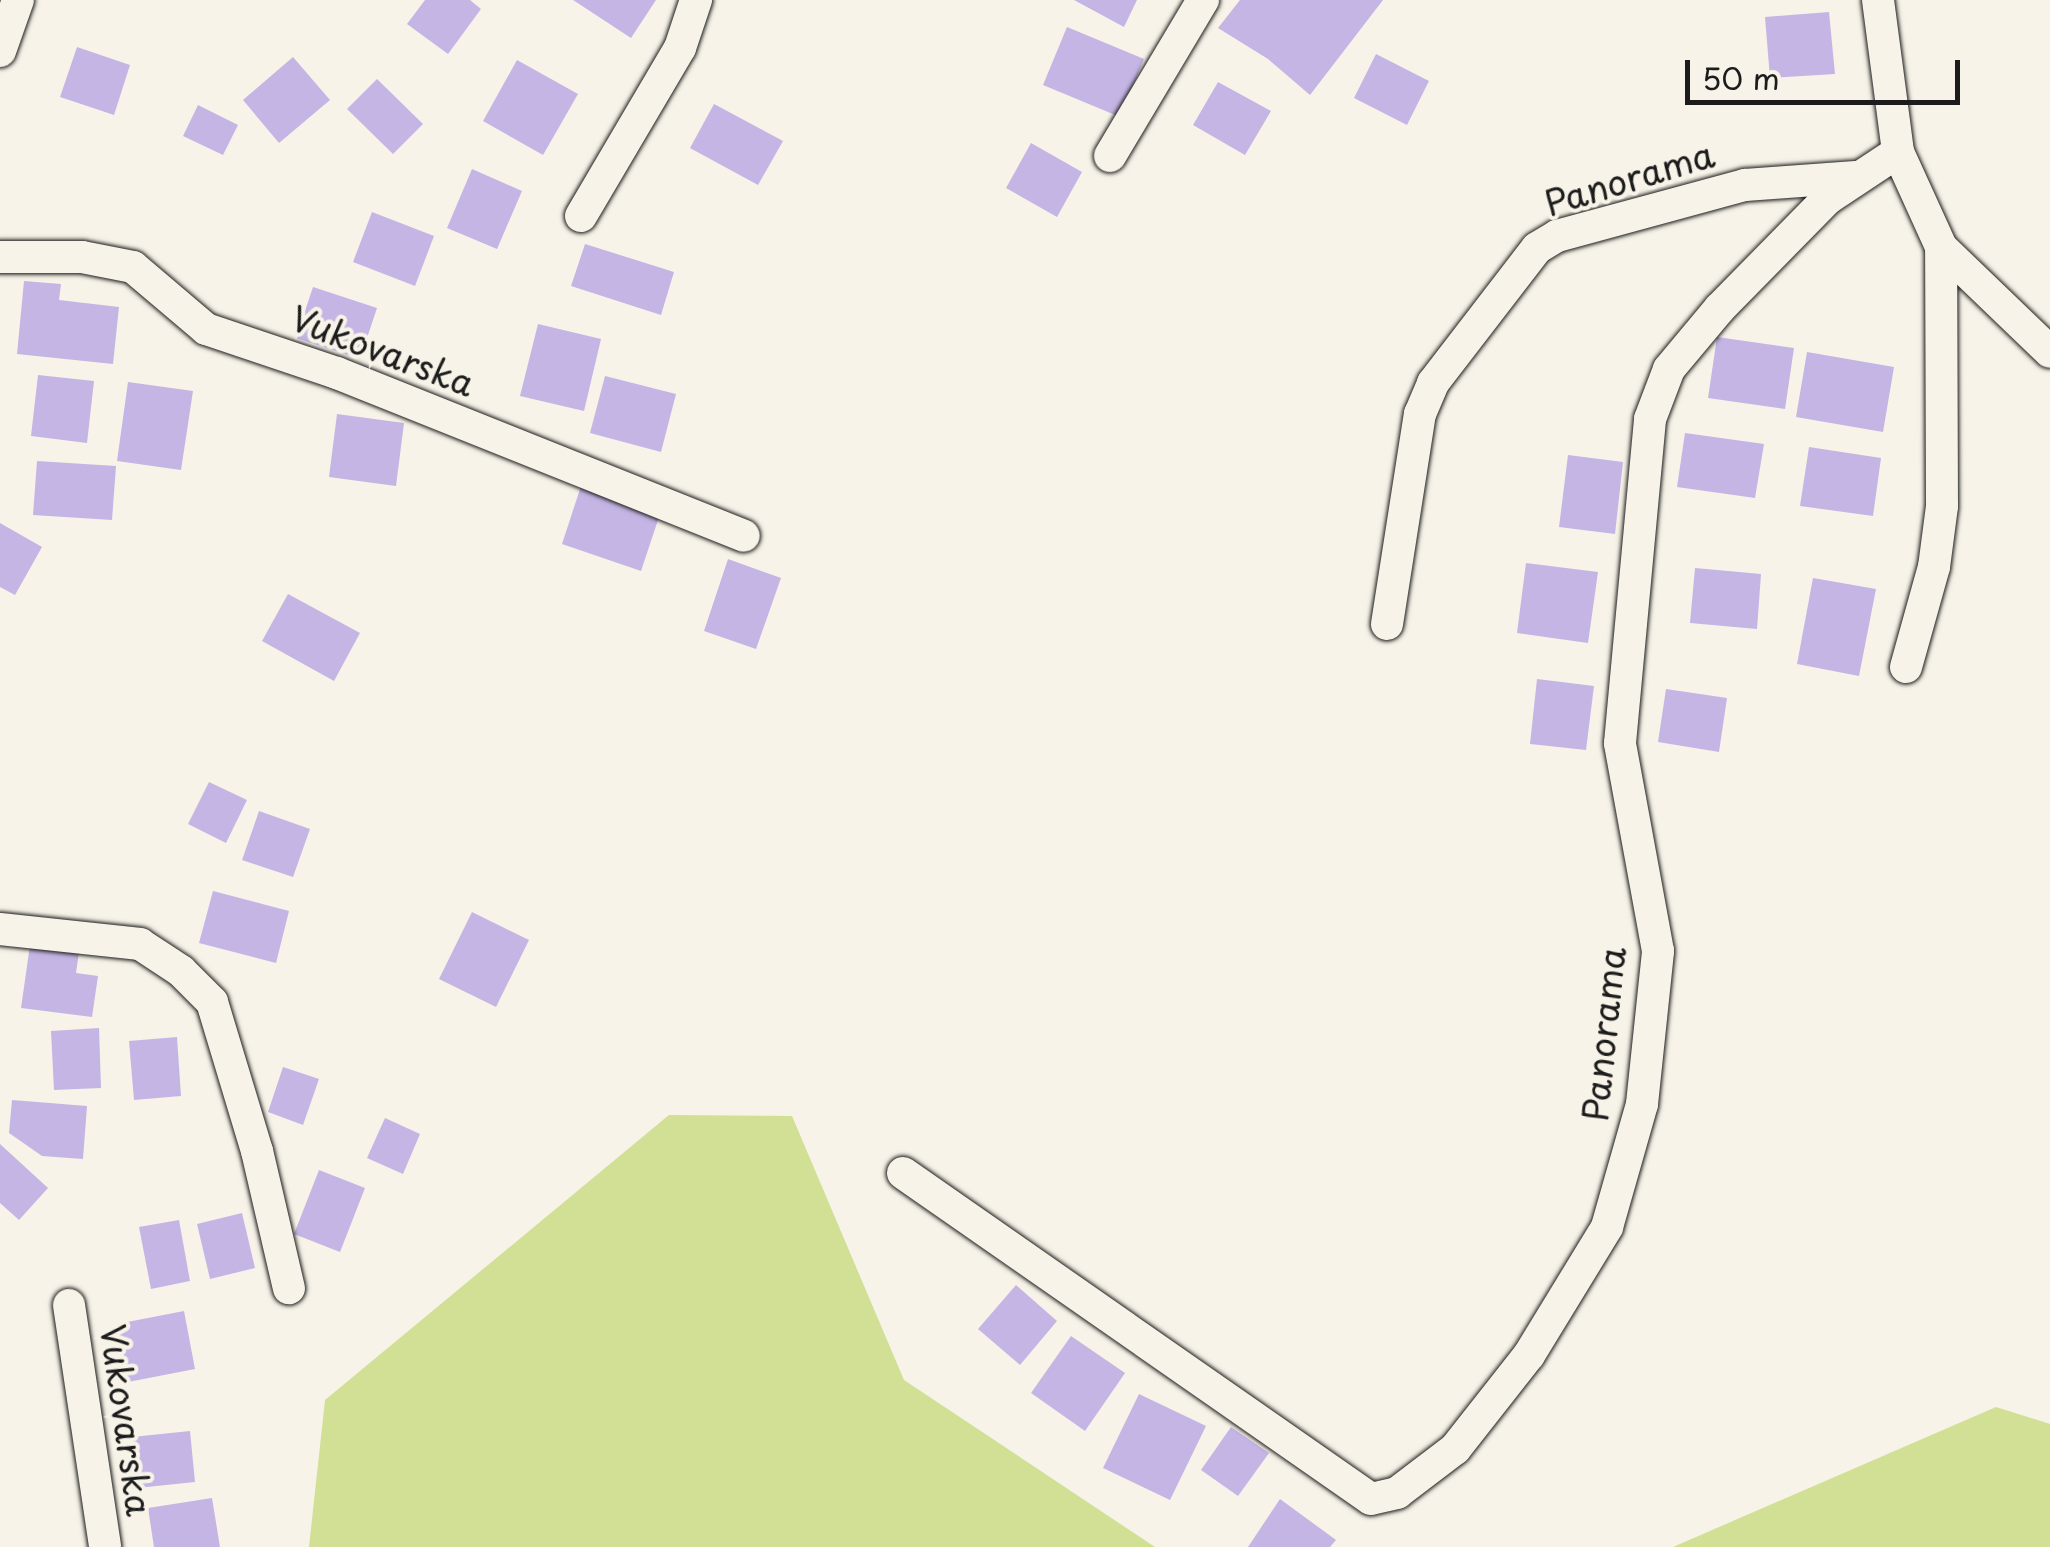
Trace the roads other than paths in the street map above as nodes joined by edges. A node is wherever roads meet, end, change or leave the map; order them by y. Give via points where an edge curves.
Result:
1 (18, 0) edge
2 (696, 0) edge
3 (1202, 0) edge
4 (1878, 0) edge
5 (0, 52) edge
6 (1898, 152) junction
7 (1110, 156) dead end
8 (1861, 176) junction
9 (581, 216) dead end
10 (1941, 247) junction
11 (0, 257) edge
12 (2050, 352) edge
13 (744, 536) dead end
14 (1387, 624) dead end
15 (1906, 667) dead end
16 (0, 929) edge
17 (903, 1173) dead end
18 (288, 1288) dead end
19 (69, 1305) dead end
20 (105, 1547) edge

1 - 5 street
2 - 9 street via 680,48
3 - 7 street
4 - 6 street
6 - 8 street, Panorama
6 - 10 street
8 - 14 street, Panorama via 1745,186 1557,236 1537,248 1433,383 1420,414
8 - 17 street, Panorama via 1827,199 1720,308 1669,369 1650,419 1620,743 1658,951 1642,1104 1607,1227 1529,1355 1455,1450 1397,1494 1371,1498
10 - 12 street
10 - 15 street via 1942,506 1934,567
11 - 13 street, Vukovarska via 82,257 133,267 206,329 337,373
16 - 18 street via 140,944 212,1002 257,1151
19 - 20 street, Vukovarska

